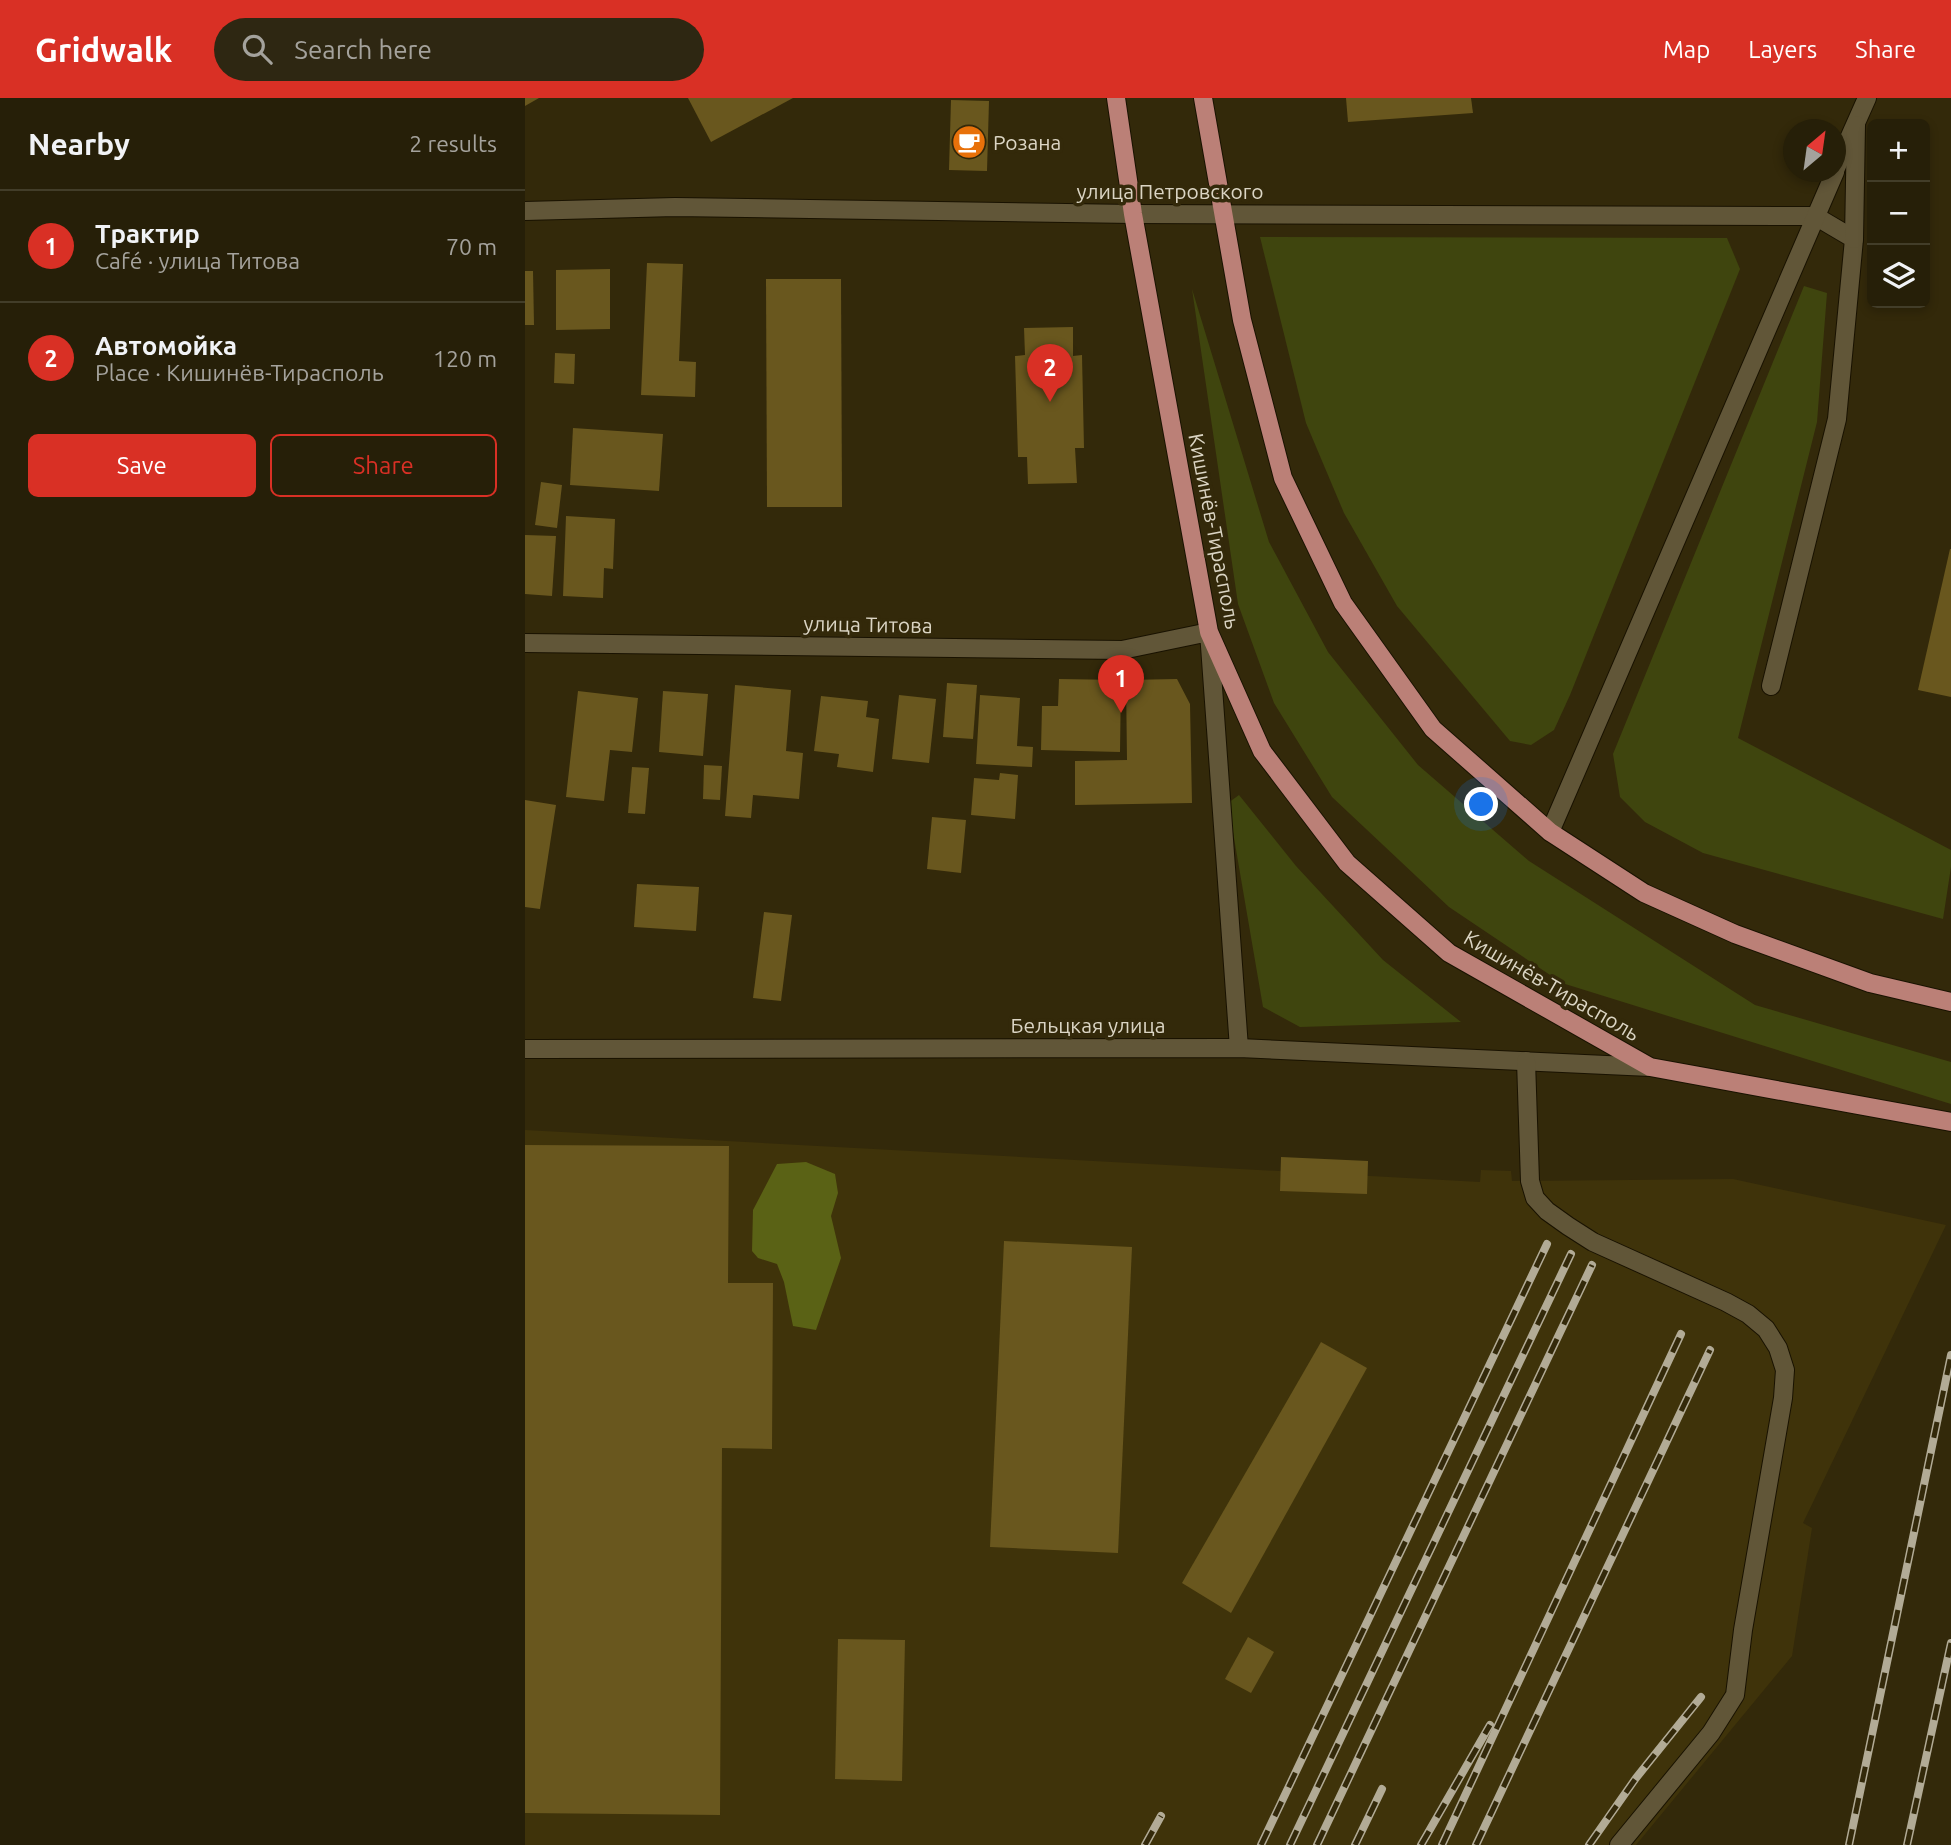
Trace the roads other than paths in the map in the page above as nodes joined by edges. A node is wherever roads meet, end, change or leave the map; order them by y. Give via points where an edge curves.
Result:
1 (1115, 98) edge
2 (1203, 98) edge
3 (1867, 98) edge
4 (1856, 125) junction
5 (1846, 147) edge
6 (1830, 182) edge
7 (525, 211) edge
8 (1132, 214) junction
9 (1224, 214) junction
10 (1815, 216) junction
11 (1854, 239) junction
12 (1209, 632) junction
13 (525, 643) edge
14 (1771, 686) dead end
15 (1550, 832) junction
16 (1951, 1002) edge
17 (1239, 1048) junction
18 (525, 1049) edge
19 (1526, 1061) junction
20 (1650, 1067) junction
21 (1951, 1122) edge
22 (1619, 1845) edge

1 - 8 main road, Кишинёв-Тирасполь
2 - 9 main road
3 - 4 street
4 - 5 street
4 - 11 street
6 - 10 street
7 - 8 street, улица Петровского via 675,207
8 - 9 street, улица Петровского
8 - 12 main road, Кишинёв-Тирасполь
9 - 10 street, улица Петровского
9 - 15 main road via 1242,320 1283,478 1343,603 1433,729
10 - 11 street
10 - 15 street
11 - 14 street via 1837,419
12 - 13 street, улица Титова via 1122,650
12 - 17 street
12 - 20 main road, Кишинёв-Тирасполь via 1262,751 1347,863 1449,953
15 - 16 main road via 1644,893 1735,934 1870,983
17 - 18 street, Бельцкая улица
17 - 19 street, Бельцкая улица
19 - 20 street, Бельцкая улица
19 - 22 street via 1535,1198 1593,1242 1748,1314 1766,1329 1785,1370 1735,1695
20 - 21 main road, Кишинёв-Тирасполь

